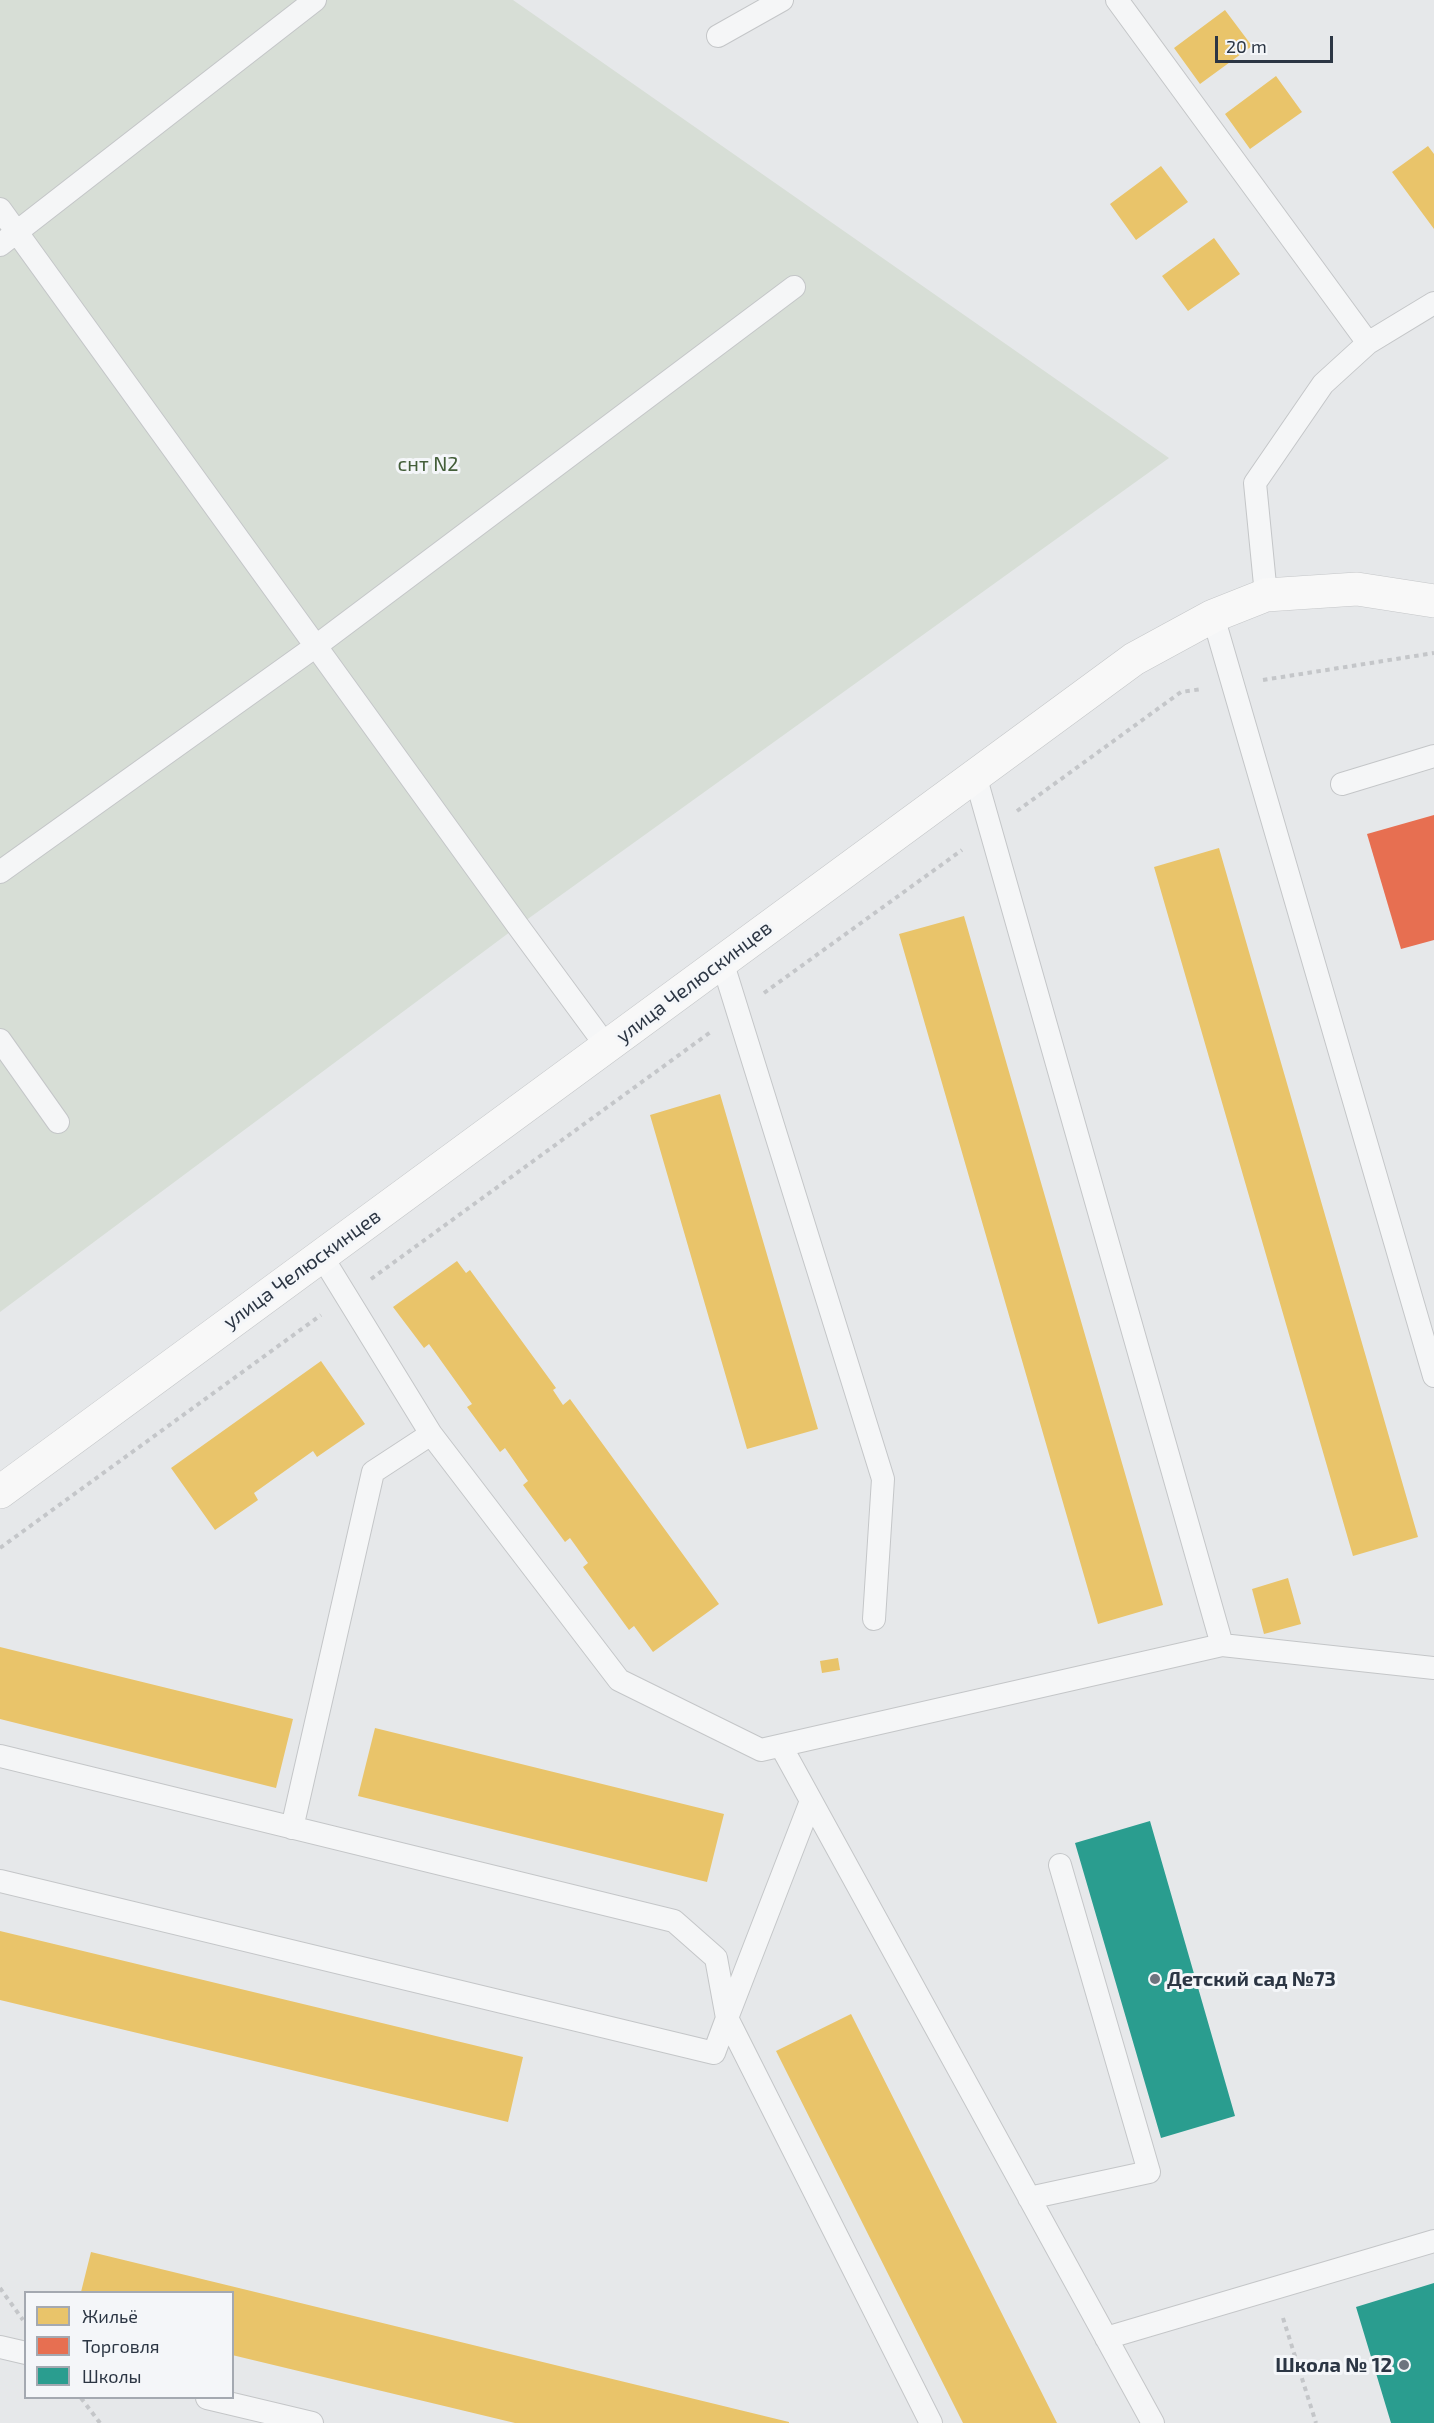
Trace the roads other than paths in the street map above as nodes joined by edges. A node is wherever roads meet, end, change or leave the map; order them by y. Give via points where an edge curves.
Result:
1 (315, 0) edge
2 (782, 0) edge
3 (1117, 0) edge
4 (718, 36) dead end
5 (0, 209) edge
6 (8, 239) edge
7 (794, 286) dead end
8 (1434, 303) edge
9 (1368, 343) junction
10 (1266, 595) junction
11 (1434, 601) edge
12 (1213, 616) junction
13 (316, 646) junction
14 (1434, 756) edge
15 (975, 775) junction
16 (1342, 784) dead end
17 (0, 872) edge
18 (722, 961) junction
19 (0, 1040) edge
20 (608, 1047) junction
21 (58, 1122) dead end
22 (321, 1255) junction
23 (1434, 1376) edge
24 (431, 1434) junction
25 (0, 1492) edge
26 (874, 1619) dead end
27 (1222, 1645) junction
28 (1434, 1668) edge
29 (781, 1746) junction
30 (0, 1756) edge
31 (811, 1801) junction
32 (292, 1827) junction
33 (1060, 1865) dead end
34 (0, 1881) edge
35 (727, 2018) junction
36 (1029, 2198) junction
37 (1434, 2241) edge
38 (1106, 2338) junction
39 (0, 2347) edge
40 (24, 2353) edge
41 (215, 2399) edge
42 (312, 2423) edge
43 (931, 2423) edge
44 (1153, 2423) edge

1 - 6 lane
2 - 4 lane
3 - 9 lane
5 - 6 lane
6 - 13 lane
7 - 13 lane
8 - 9 lane
9 - 10 lane via 1323,384 1255,483
10 - 11 street, улица Челюскинцев via 1357,588
10 - 12 street, улица Челюскинцев
12 - 15 street, улица Челюскинцев via 1134,659
12 - 23 lane
13 - 17 lane
13 - 20 lane
14 - 16 lane
15 - 18 street, улица Челюскинцев
15 - 27 lane
18 - 20 street, улица Челюскинцев
18 - 26 lane via 883,1479
19 - 21 lane
20 - 22 street, улица Челюскинцев
22 - 24 lane
22 - 25 street, улица Челюскинцев
24 - 29 lane via 619,1680 761,1750
24 - 32 lane via 373,1472
27 - 28 lane
27 - 29 lane
29 - 31 lane
30 - 32 lane
31 - 35 lane
31 - 36 lane
32 - 35 lane via 674,1921 716,1958
33 - 36 lane via 1149,2172
34 - 35 lane via 714,2053
35 - 43 lane
36 - 38 lane
37 - 38 lane
38 - 44 lane
39 - 40 lane
41 - 42 lane

